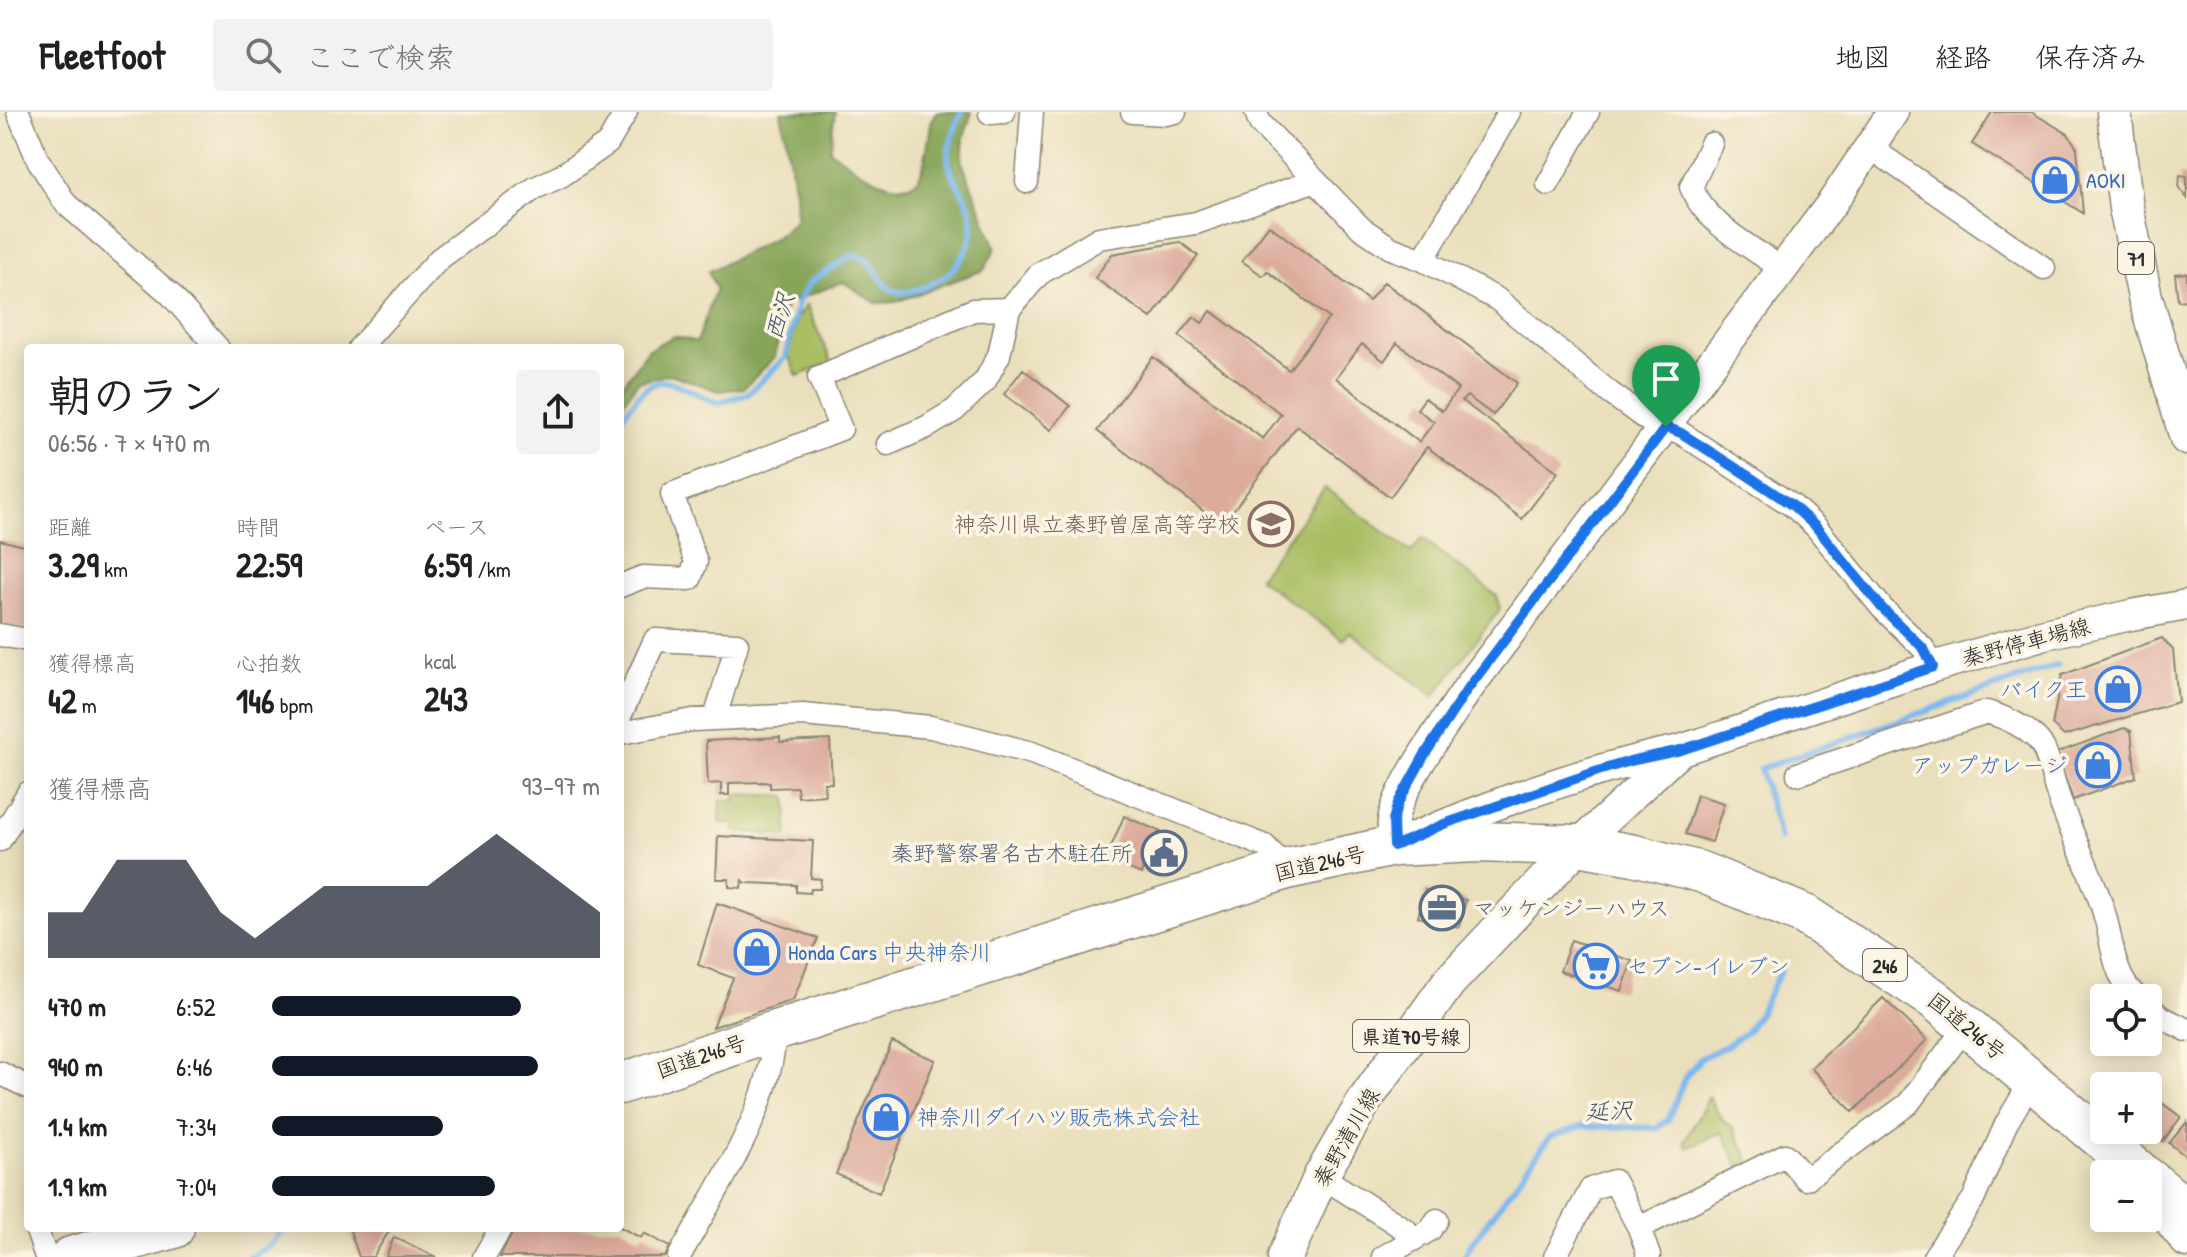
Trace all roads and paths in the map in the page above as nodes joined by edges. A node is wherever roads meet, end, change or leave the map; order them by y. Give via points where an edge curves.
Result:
1 (18, 112) edge
2 (626, 112) edge
3 (1004, 112) edge
4 (1032, 112) edge
5 (1175, 112) edge
6 (1256, 112) edge
7 (1509, 112) edge
8 (1588, 112) edge
9 (1893, 112) edge
10 (2114, 112) edge
11 (990, 113) edge
12 (1143, 113) edge
13 (1711, 144) dead end
14 (1871, 148) junction
15 (1313, 181) junction
16 (1027, 182) dead end
17 (1548, 184) dead end
18 (1423, 260) junction
19 (2044, 268) dead end
20 (1782, 269) junction
21 (1009, 309) junction
22 (214, 344) edge
23 (363, 344) edge
24 (1666, 427) junction
25 (2187, 438) edge
26 (888, 444) dead end
27 (624, 584) edge
28 (2187, 605) edge
29 (0, 635) edge
30 (24, 639) edge
31 (1933, 667) junction
32 (624, 707) edge
33 (715, 718) junction
34 (624, 732) edge
35 (1681, 750) junction
36 (1798, 774) dead end
37 (24, 800) edge
38 (0, 840) edge
39 (1578, 845) junction
40 (1394, 846) junction
41 (1287, 869) junction
42 (2126, 984) edge
43 (2162, 1017) edge
44 (1967, 1025) junction
45 (2187, 1030) edge
46 (775, 1031) junction
47 (0, 1073) edge
48 (2032, 1080) junction
49 (624, 1083) edge
50 (24, 1085) edge
51 (2124, 1160) edge
52 (1321, 1176) junction
53 (2162, 1189) edge
54 (2162, 1209) edge
55 (2187, 1210) edge
56 (1437, 1220) dead end
57 (1639, 1228) junction
58 (37, 1232) edge
59 (158, 1232) edge
60 (499, 1232) edge
61 (1413, 1240) junction
62 (2187, 1240) edge
63 (46, 1257) edge
64 (71, 1257) edge
65 (484, 1257) edge
66 (679, 1257) edge
67 (1285, 1257) edge
68 (1383, 1257) edge
69 (1555, 1257) edge
70 (1647, 1257) edge
71 (1934, 1257) edge

1 - 22 street via 38,160 66,204 170,294
2 - 23 street via 608,143 535,188 439,259
3 - 11 street
4 - 16 street
5 - 12 street
6 - 15 street
7 - 18 street
8 - 17 street
9 - 14 main road
10 - 25 main road, 71 via 2126,208 2145,297
13 - 20 street via 1691,187 1696,202
14 - 19 street
14 - 20 main road
15 - 18 street via 1361,228 1391,248
15 - 21 street via 1196,223 1099,238 1039,274
18 - 24 street via 1497,299 1610,393
20 - 24 main road
21 - 26 street via 999,355 985,381 955,410
21 - 27 street via 973,310 819,377 841,429 672,494 696,562 690,579 643,577
24 - 31 street via 1793,506 1924,649
24 - 40 main road via 1475,679 1433,743 1398,803
28 - 31 main road, 秦野停車場線 via 2045,634
29 - 30 street
31 - 35 main road, 秦野停車場線
32 - 33 street via 655,640 737,644
33 - 34 street
33 - 41 street via 803,715 931,727 1032,753 1265,846
35 - 39 main road, 秦野停車場線
35 - 40 main road via 1608,768
36 - 42 street via 1987,712 2006,718 2037,739 2048,759 2106,917 2117,970
37 - 38 street
39 - 40 highway, 国道246号 / 246
39 - 44 highway, 国道246号 / 246 via 1701,872 1805,915
39 - 52 main road, 秦野清川線 / 県道70号線 via 1449,982 1365,1100
40 - 41 highway, 国道246号 / 246
41 - 46 highway, 国道246号 / 246
43 - 45 street
44 - 48 highway, 国道246号 / 246
44 - 57 street via 1908,1104 1806,1179 1785,1155
46 - 49 highway, 国道246号 / 246
46 - 66 street via 774,1056 748,1128
47 - 50 street
48 - 51 highway, 国道246号 / 246
48 - 71 street via 1974,1198
52 - 61 street via 1406,1230
52 - 67 main road, 秦野清川線 / 県道70号線
53 - 55 highway
54 - 62 main road
56 - 61 street
57 - 69 street via 1614,1181 1591,1189
57 - 70 street
58 - 63 street
59 - 64 highway
60 - 65 street
61 - 68 street

